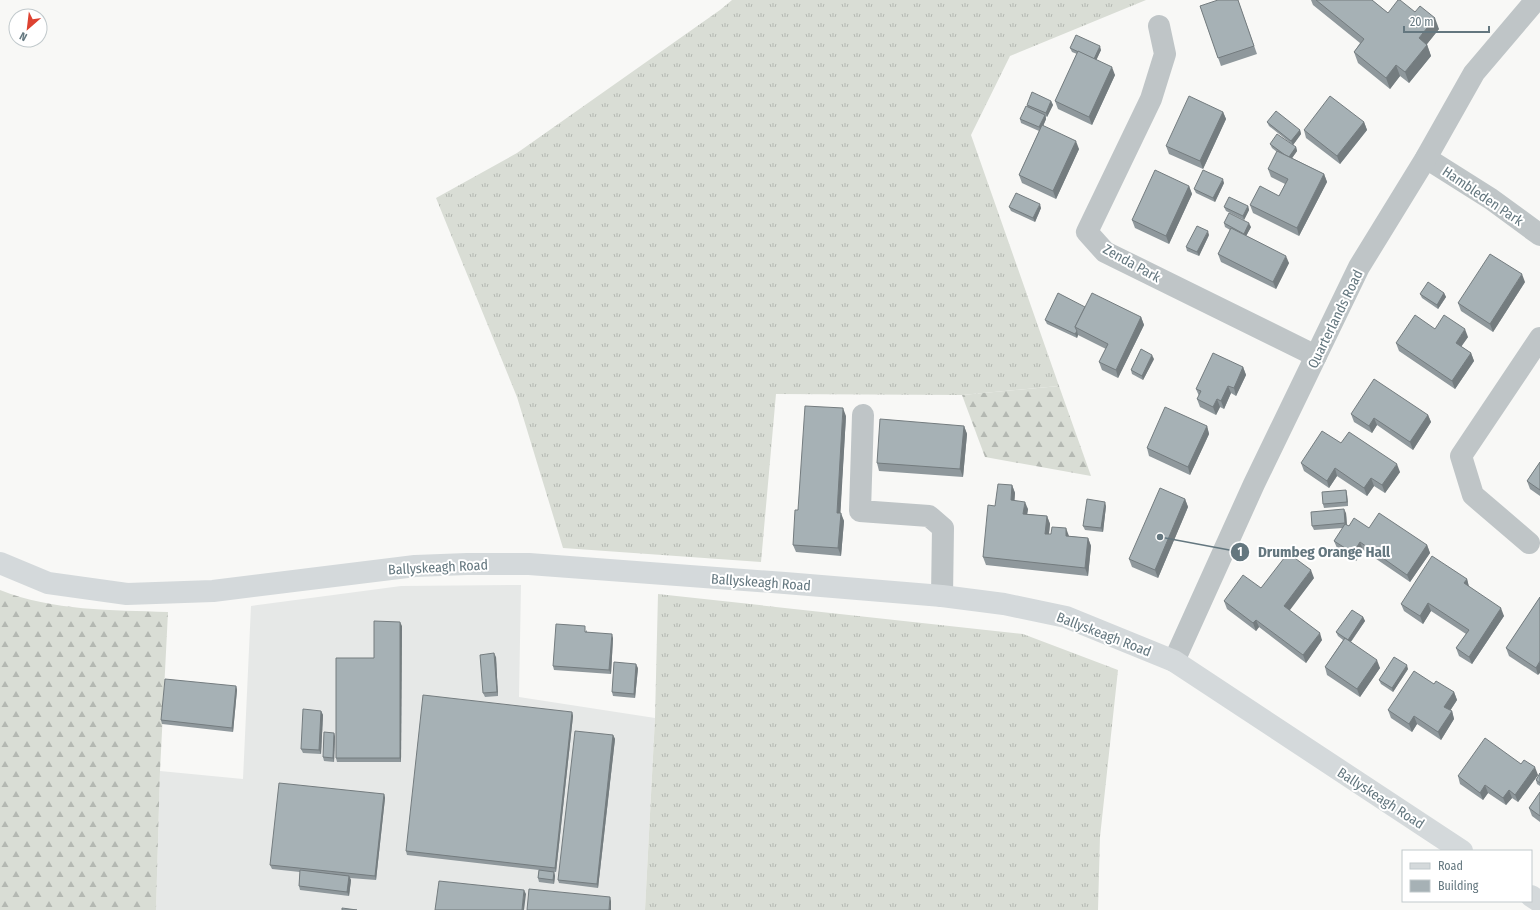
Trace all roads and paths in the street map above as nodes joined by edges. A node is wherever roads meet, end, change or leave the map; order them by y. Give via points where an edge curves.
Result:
1 (1536, 0) edge
2 (1159, 26) dead end
3 (1426, 158) junction
4 (1540, 235) edge
5 (1540, 338) edge
6 (1316, 356) junction
7 (863, 415) dead end
8 (1530, 543) dead end
9 (0, 563) edge
10 (942, 596) junction
11 (1174, 661) junction
12 (1460, 850) edge

1 - 3 street, Quarterlands Road via 1474,73
2 - 6 street, Zenda Park via 1164,54 1151,99 1087,232 1105,252
3 - 4 street, Hambleden Park via 1491,199
3 - 6 street, Quarterlands Road via 1359,267
5 - 8 street via 1461,456 1473,495
6 - 11 street, Quarterlands Road via 1254,484
7 - 10 street via 860,511 929,516 943,528
9 - 10 main road, Ballyskeagh Road via 48,583 127,594 213,591 415,566 529,564
10 - 11 main road, Ballyskeagh Road via 1004,604 1066,617
11 - 12 main road, Ballyskeagh Road

